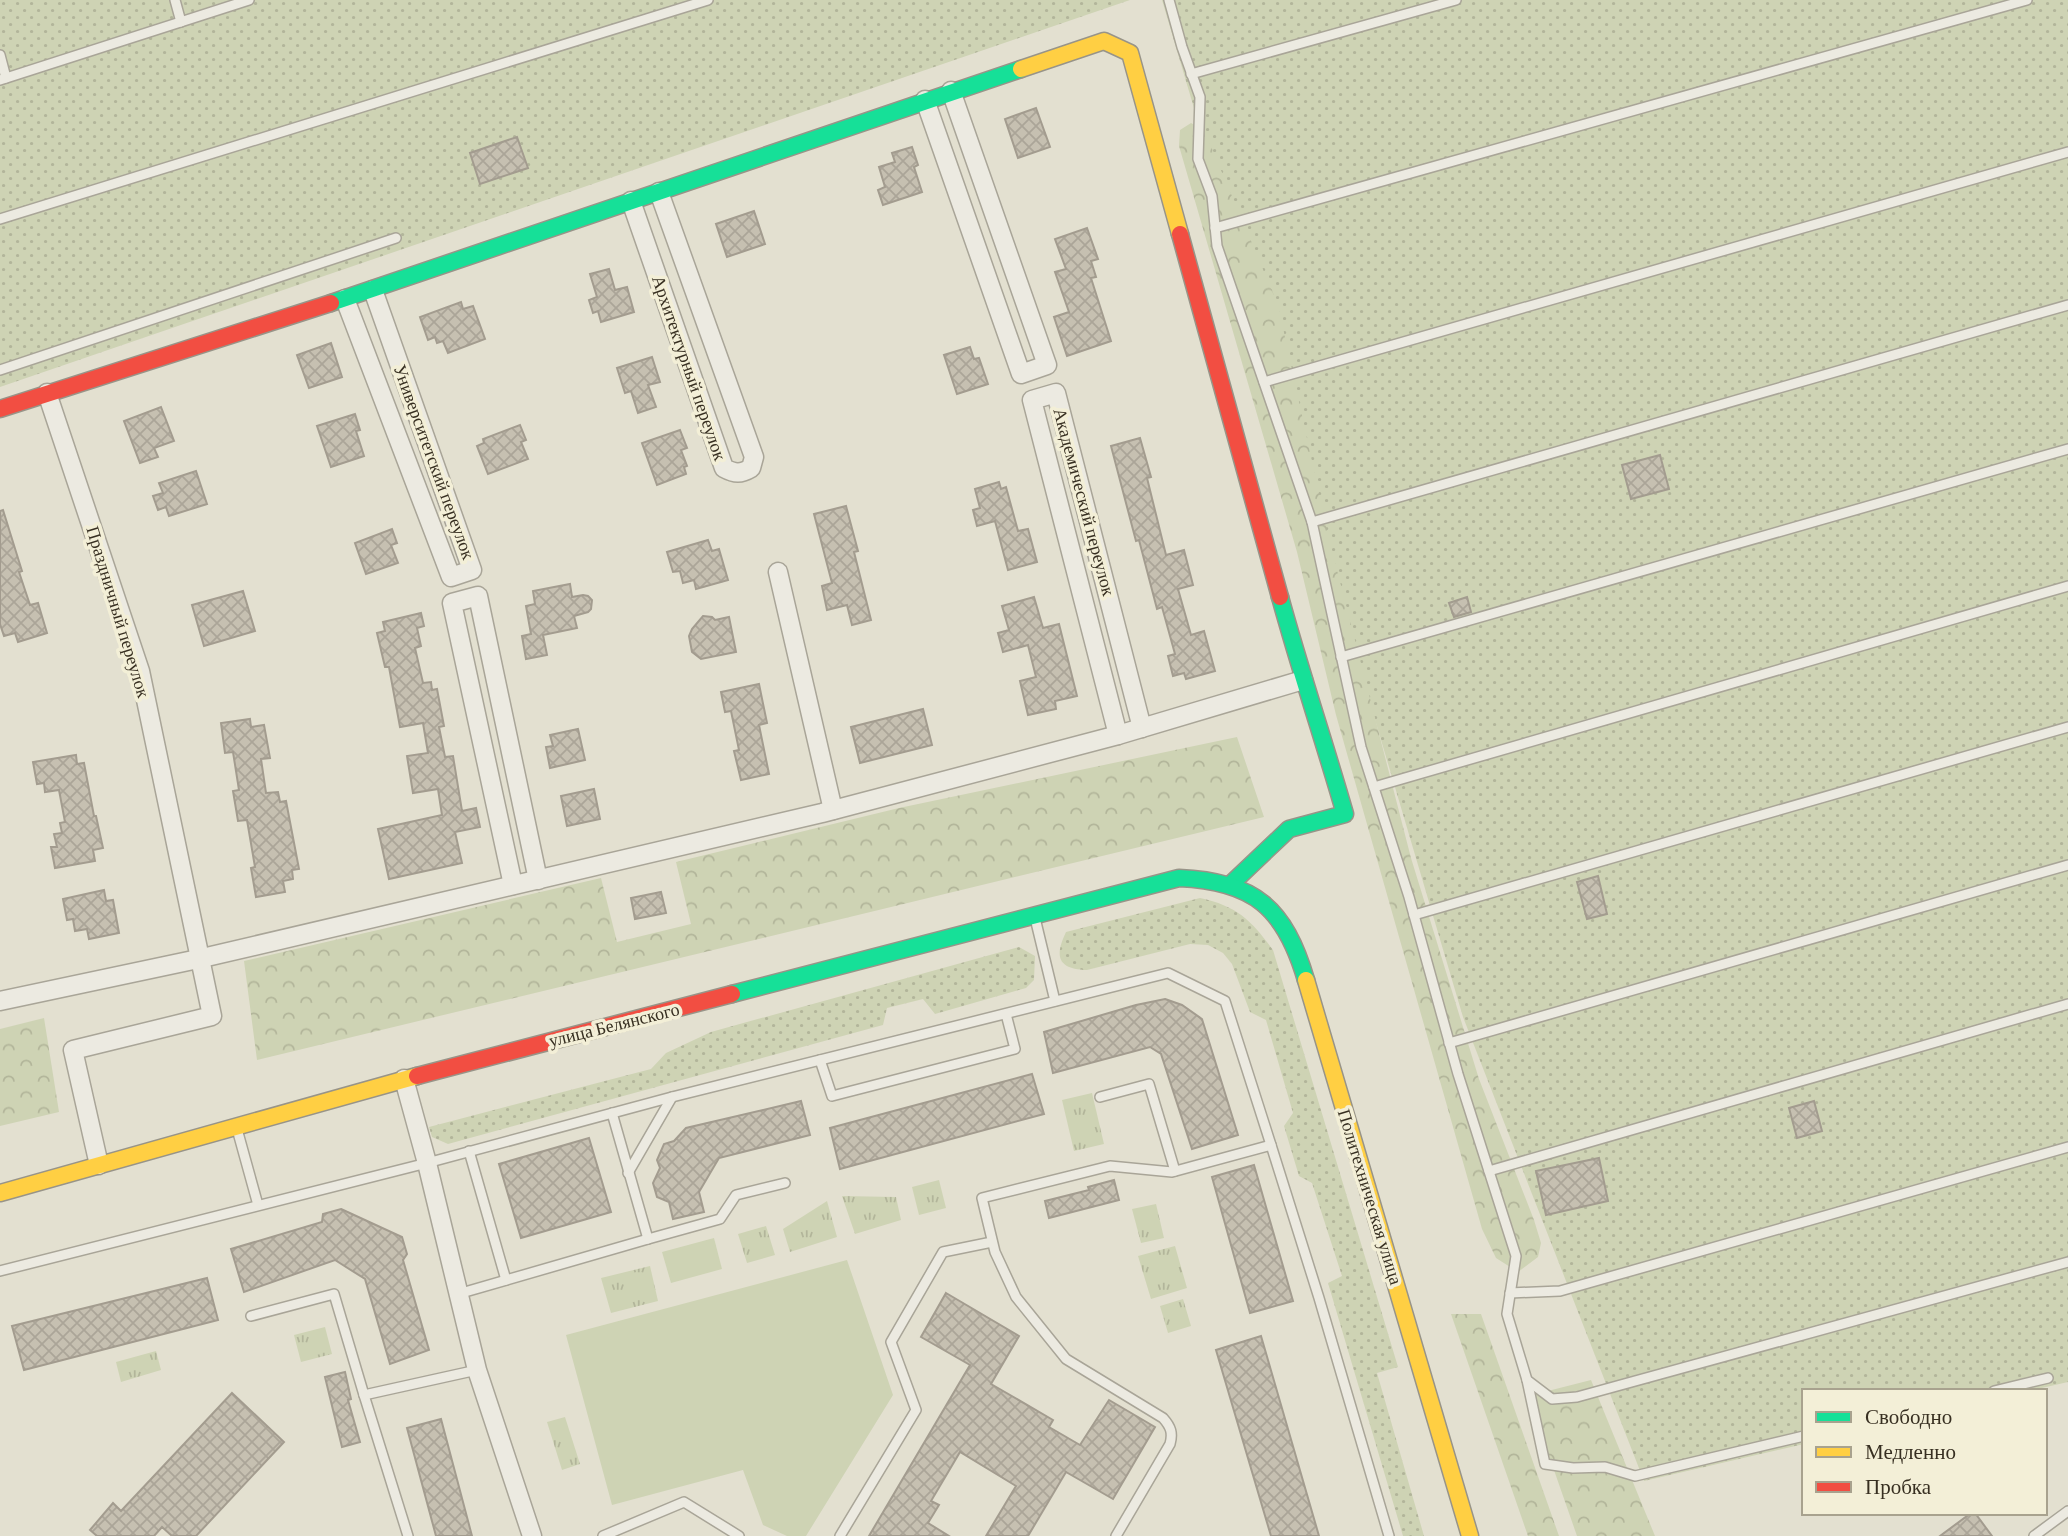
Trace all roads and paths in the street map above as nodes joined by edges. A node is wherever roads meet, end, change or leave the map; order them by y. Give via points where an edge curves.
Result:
1 (175, 0) edge
2 (249, 0) edge
3 (708, 0) edge
4 (1169, 0) edge
5 (1456, 0) edge
6 (2027, 0) edge
7 (181, 22) junction
8 (0, 55) edge
9 (1191, 74) junction
10 (3, 79) edge
11 (951, 91) junction
12 (925, 100) junction
13 (2068, 152) edge
14 (659, 192) junction
15 (631, 201) junction
16 (0, 219) edge
17 (1215, 228) junction
18 (397, 238) dead end
19 (373, 290) junction
20 (345, 299) junction
21 (2068, 305) edge
22 (0, 370) edge
23 (1264, 382) junction
24 (47, 393) junction
25 (0, 409) edge
26 (2068, 449) edge
27 (1312, 523) junction
28 (778, 572) dead end
29 (2068, 586) edge
30 (1341, 657) junction
31 (1304, 680) junction
32 (2068, 727) edge
33 (1142, 728) junction
34 (1118, 735) junction
35 (1374, 787) junction
36 (833, 810) junction
37 (2068, 865) edge
38 (538, 880) junction
39 (1231, 884) junction
40 (513, 885) junction
41 (1414, 915) junction
42 (1035, 916) junction
43 (198, 959) junction
44 (0, 1001) edge
45 (1055, 1001) junction
46 (2068, 1004) edge
47 (1006, 1014) junction
48 (1449, 1043) junction
49 (820, 1060) junction
50 (404, 1079) junction
51 (671, 1097) junction
52 (1100, 1097) dead end
53 (612, 1113) junction
54 (236, 1126) junction
55 (1271, 1145) junction
56 (2068, 1147) edge
57 (469, 1152) junction
58 (427, 1163) junction
59 (99, 1165) junction
60 (1175, 1171) junction
61 (1489, 1171) junction
62 (628, 1172) junction
63 (785, 1184) dead end
64 (0, 1193) edge
65 (258, 1205) junction
66 (648, 1239) junction
67 (992, 1242) junction
68 (2068, 1262) edge
69 (0, 1271) edge
70 (506, 1280) junction
71 (458, 1293) junction
72 (1510, 1293) junction
73 (251, 1316) dead end
74 (477, 1370) junction
75 (2048, 1378) dead end
76 (1527, 1380) junction
77 (2002, 1389) edge
78 (363, 1395) junction
79 (1802, 1436) edge
80 (2068, 1511) edge
81 (611, 1535) edge
82 (408, 1536) edge
83 (532, 1536) edge
84 (739, 1536) edge
85 (840, 1536) edge
86 (1116, 1536) edge
87 (1389, 1536) edge
88 (1470, 1536) edge
89 (2034, 1536) edge

1 - 7 lane
2 - 7 lane
3 - 16 lane
4 - 9 lane
5 - 9 lane
6 - 17 lane
7 - 10 lane
8 - 10 lane
9 - 17 lane via 1200,97 1198,159 1212,196
11 - 12 street
11 - 12 street via 1047,365 1021,374
11 - 31 street via 1104,41 1130,53
12 - 14 street
13 - 23 lane
14 - 15 street
14 - 15 street, Архитектурный переулок via 754,457 751,468 743,472 724,468
15 - 19 street
17 - 23 lane via 1217,246
18 - 22 lane
19 - 20 street
19 - 20 street, Университетский переулок via 472,570 451,577
20 - 24 street
21 - 27 lane
23 - 27 lane
24 - 25 street
24 - 43 street, Праздничный переулок via 139,671
26 - 30 lane
27 - 30 lane
28 - 36 street
29 - 35 lane
30 - 35 lane
31 - 33 street
31 - 39 street via 1345,814 1289,829
32 - 41 lane
33 - 34 street
33 - 34 street, Академический переулок via 1056,393 1032,400
34 - 36 street
35 - 41 lane
36 - 38 street
37 - 48 lane
38 - 40 street
38 - 40 street via 478,596 452,603
39 - 42 street, улица Белянского via 1179,878
39 - 88 street, Политехническая улица via 1266,905 1297,949
40 - 43 street
41 - 48 lane
42 - 45 lane
42 - 50 street, улица Белянского
43 - 44 street
43 - 59 street, Праздничный переулок via 212,1016 73,1050
45 - 47 lane
45 - 55 lane via 1168,973 1225,1001
46 - 61 lane
47 - 49 lane
47 - 49 lane via 1016,1049 832,1096
48 - 61 lane
49 - 51 lane
50 - 54 street, улица Белянского
50 - 58 street
51 - 53 lane
51 - 62 lane
52 - 60 lane via 1149,1084
53 - 57 lane
53 - 62 lane
54 - 59 street, улица Белянского
54 - 65 lane
55 - 60 lane
55 - 87 lane
56 - 72 lane via 1560,1292
57 - 58 lane
57 - 70 lane
58 - 65 lane
58 - 71 street
59 - 64 street, улица Белянского
60 - 67 lane via 1110,1166 982,1198
61 - 72 lane via 1516,1256
62 - 66 lane
63 - 66 lane via 736,1195 720,1219
65 - 69 lane
66 - 70 lane
67 - 85 lane via 943,1252 891,1342 916,1409
67 - 86 lane via 1017,1297 1066,1359 1169,1425 1170,1444
68 - 76 lane via 1577,1397 1552,1399
70 - 71 lane
71 - 74 street
72 - 76 lane via 1507,1314
73 - 78 lane via 334,1294
74 - 78 lane
74 - 83 street
75 - 77 lane
76 - 79 lane via 1545,1464 1605,1467 1636,1476
78 - 82 lane
80 - 89 lane
81 - 84 lane via 684,1502

